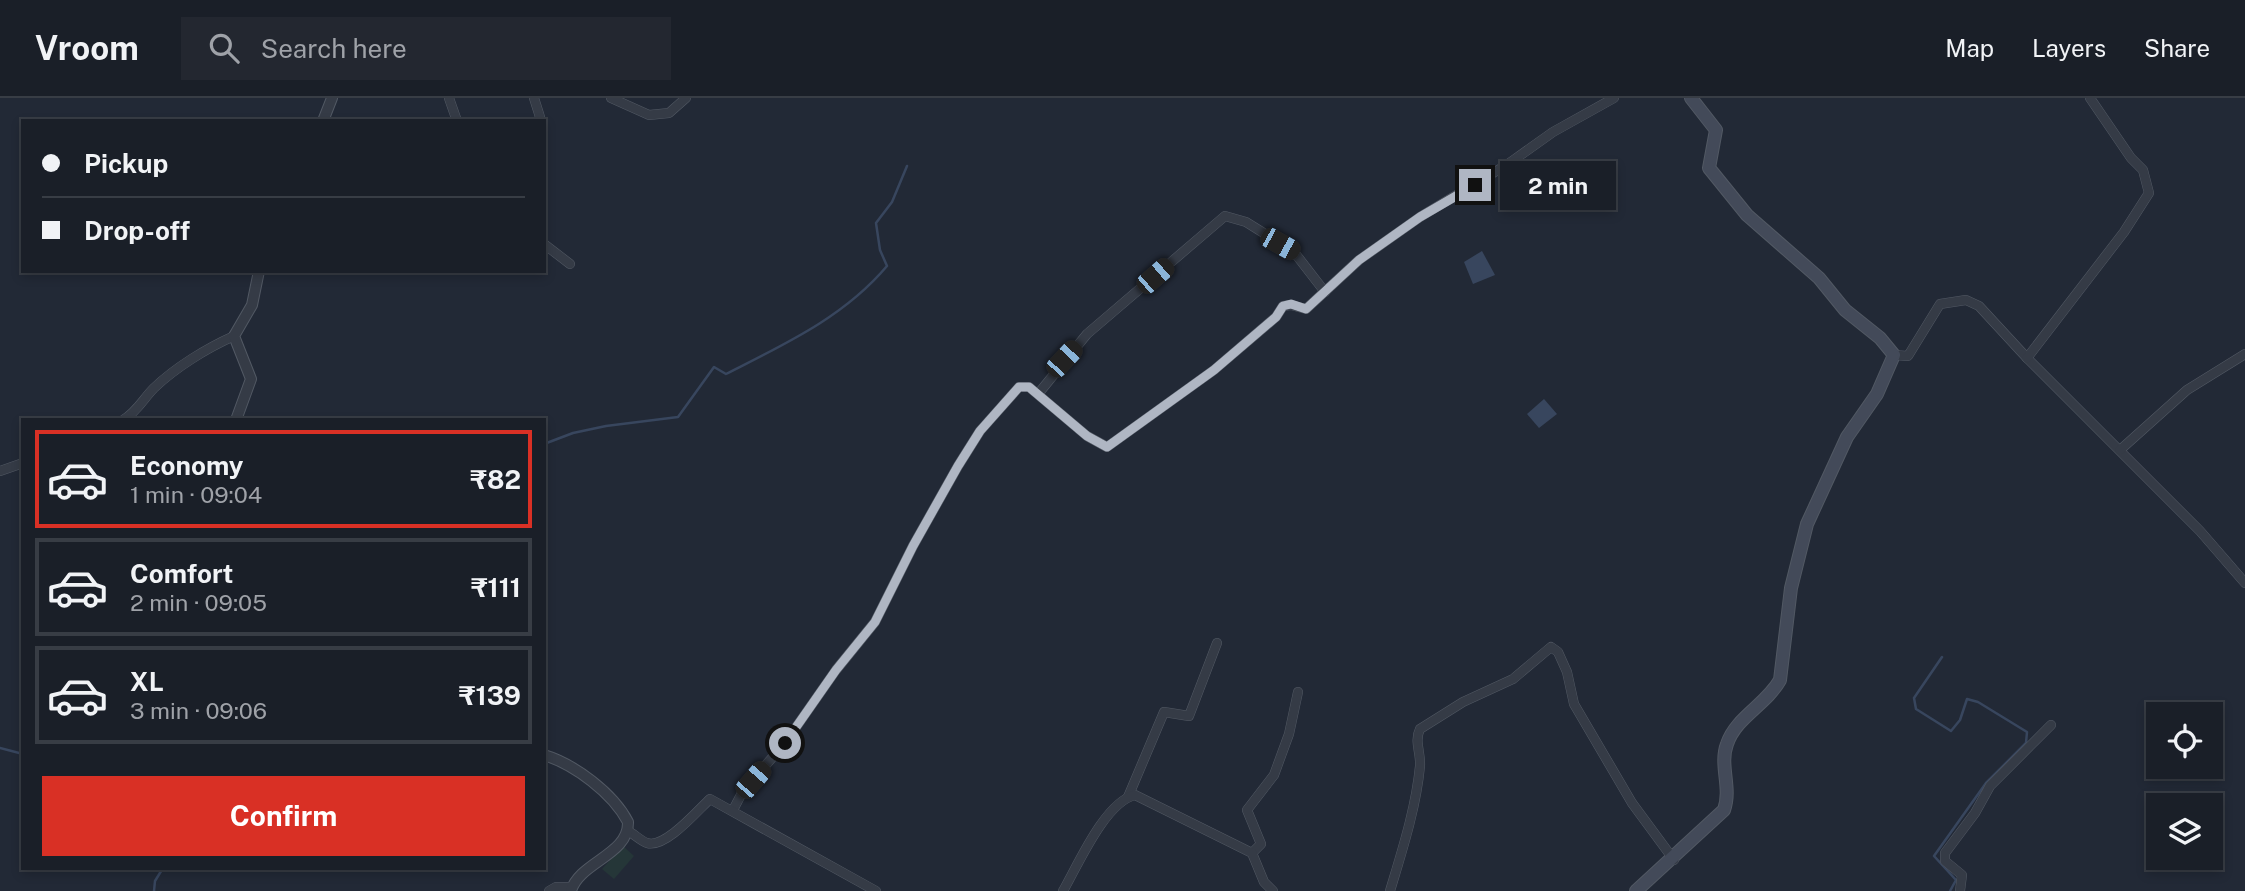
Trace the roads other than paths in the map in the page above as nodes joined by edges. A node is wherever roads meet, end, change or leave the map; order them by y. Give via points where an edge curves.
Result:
1 (332, 98) edge
2 (449, 98) edge
3 (534, 98) edge
4 (611, 98) edge
5 (686, 98) edge
6 (1614, 98) edge
7 (1691, 98) edge
8 (2090, 98) edge
9 (324, 119) edge
10 (456, 119) edge
11 (539, 119) edge
12 (546, 246) edge
13 (570, 264) dead end
14 (260, 273) edge
15 (1325, 292) junction
16 (234, 336) junction
17 (2245, 354) edge
18 (1894, 355) junction
19 (2027, 358) junction
20 (1038, 394) junction
21 (126, 418) edge
22 (237, 418) edge
23 (2120, 450) junction
24 (21, 464) edge
25 (0, 471) edge
26 (2245, 583) edge
27 (1217, 643) dead end
28 (1298, 692) dead end
29 (2051, 725) dead end
30 (546, 756) edge
31 (1128, 797) junction
32 (733, 810) junction
33 (628, 831) junction
34 (1252, 853) junction
35 (1674, 860) junction
36 (571, 889) edge
37 (549, 891) edge
38 (876, 891) edge
39 (1063, 891) edge
40 (1273, 891) edge
41 (1390, 891) edge
42 (1636, 891) edge
43 (1960, 891) edge

1 - 9 street
2 - 10 street
3 - 11 street
4 - 5 street via 649,115 669,113
6 - 15 street via 1420,217 1359,260
7 - 18 main road via 1716,130 1709,168 1747,215 1819,278 1845,310 1881,338
8 - 19 street via 2143,170 2149,193
12 - 13 street
14 - 16 street via 253,305
15 - 20 street via 1306,309 1283,306 1214,370 1107,447
15 - 20 street via 1294,252 1247,222 1225,216 1087,334
16 - 21 street via 202,351 153,389
16 - 22 street via 251,379
17 - 23 street via 2187,390
18 - 19 street via 1908,356 1940,304 1955,300 1979,306
18 - 35 main road via 1877,394 1847,437 1807,524 1791,587 1780,680 1734,729 1726,746 1729,794 1724,810
19 - 23 street
20 - 32 street via 1019,387 980,431 875,622
23 - 26 street
24 - 25 street
27 - 31 street via 1189,716 1164,712
28 - 34 street via 1274,775 1247,810 1261,844
29 - 43 street via 1990,786 1945,853 1945,861 1962,875
30 - 33 street via 558,759 612,801 625,816
31 - 34 street via 1148,800
31 - 39 street via 1097,831
32 - 33 street via 710,799 655,844
32 - 38 street
33 - 36 street
34 - 40 street via 1264,882
35 - 41 street via 1632,803 1574,704 1567,672 1551,647 1513,679 1420,729 1416,742 1418,786
35 - 42 main road
36 - 37 street

